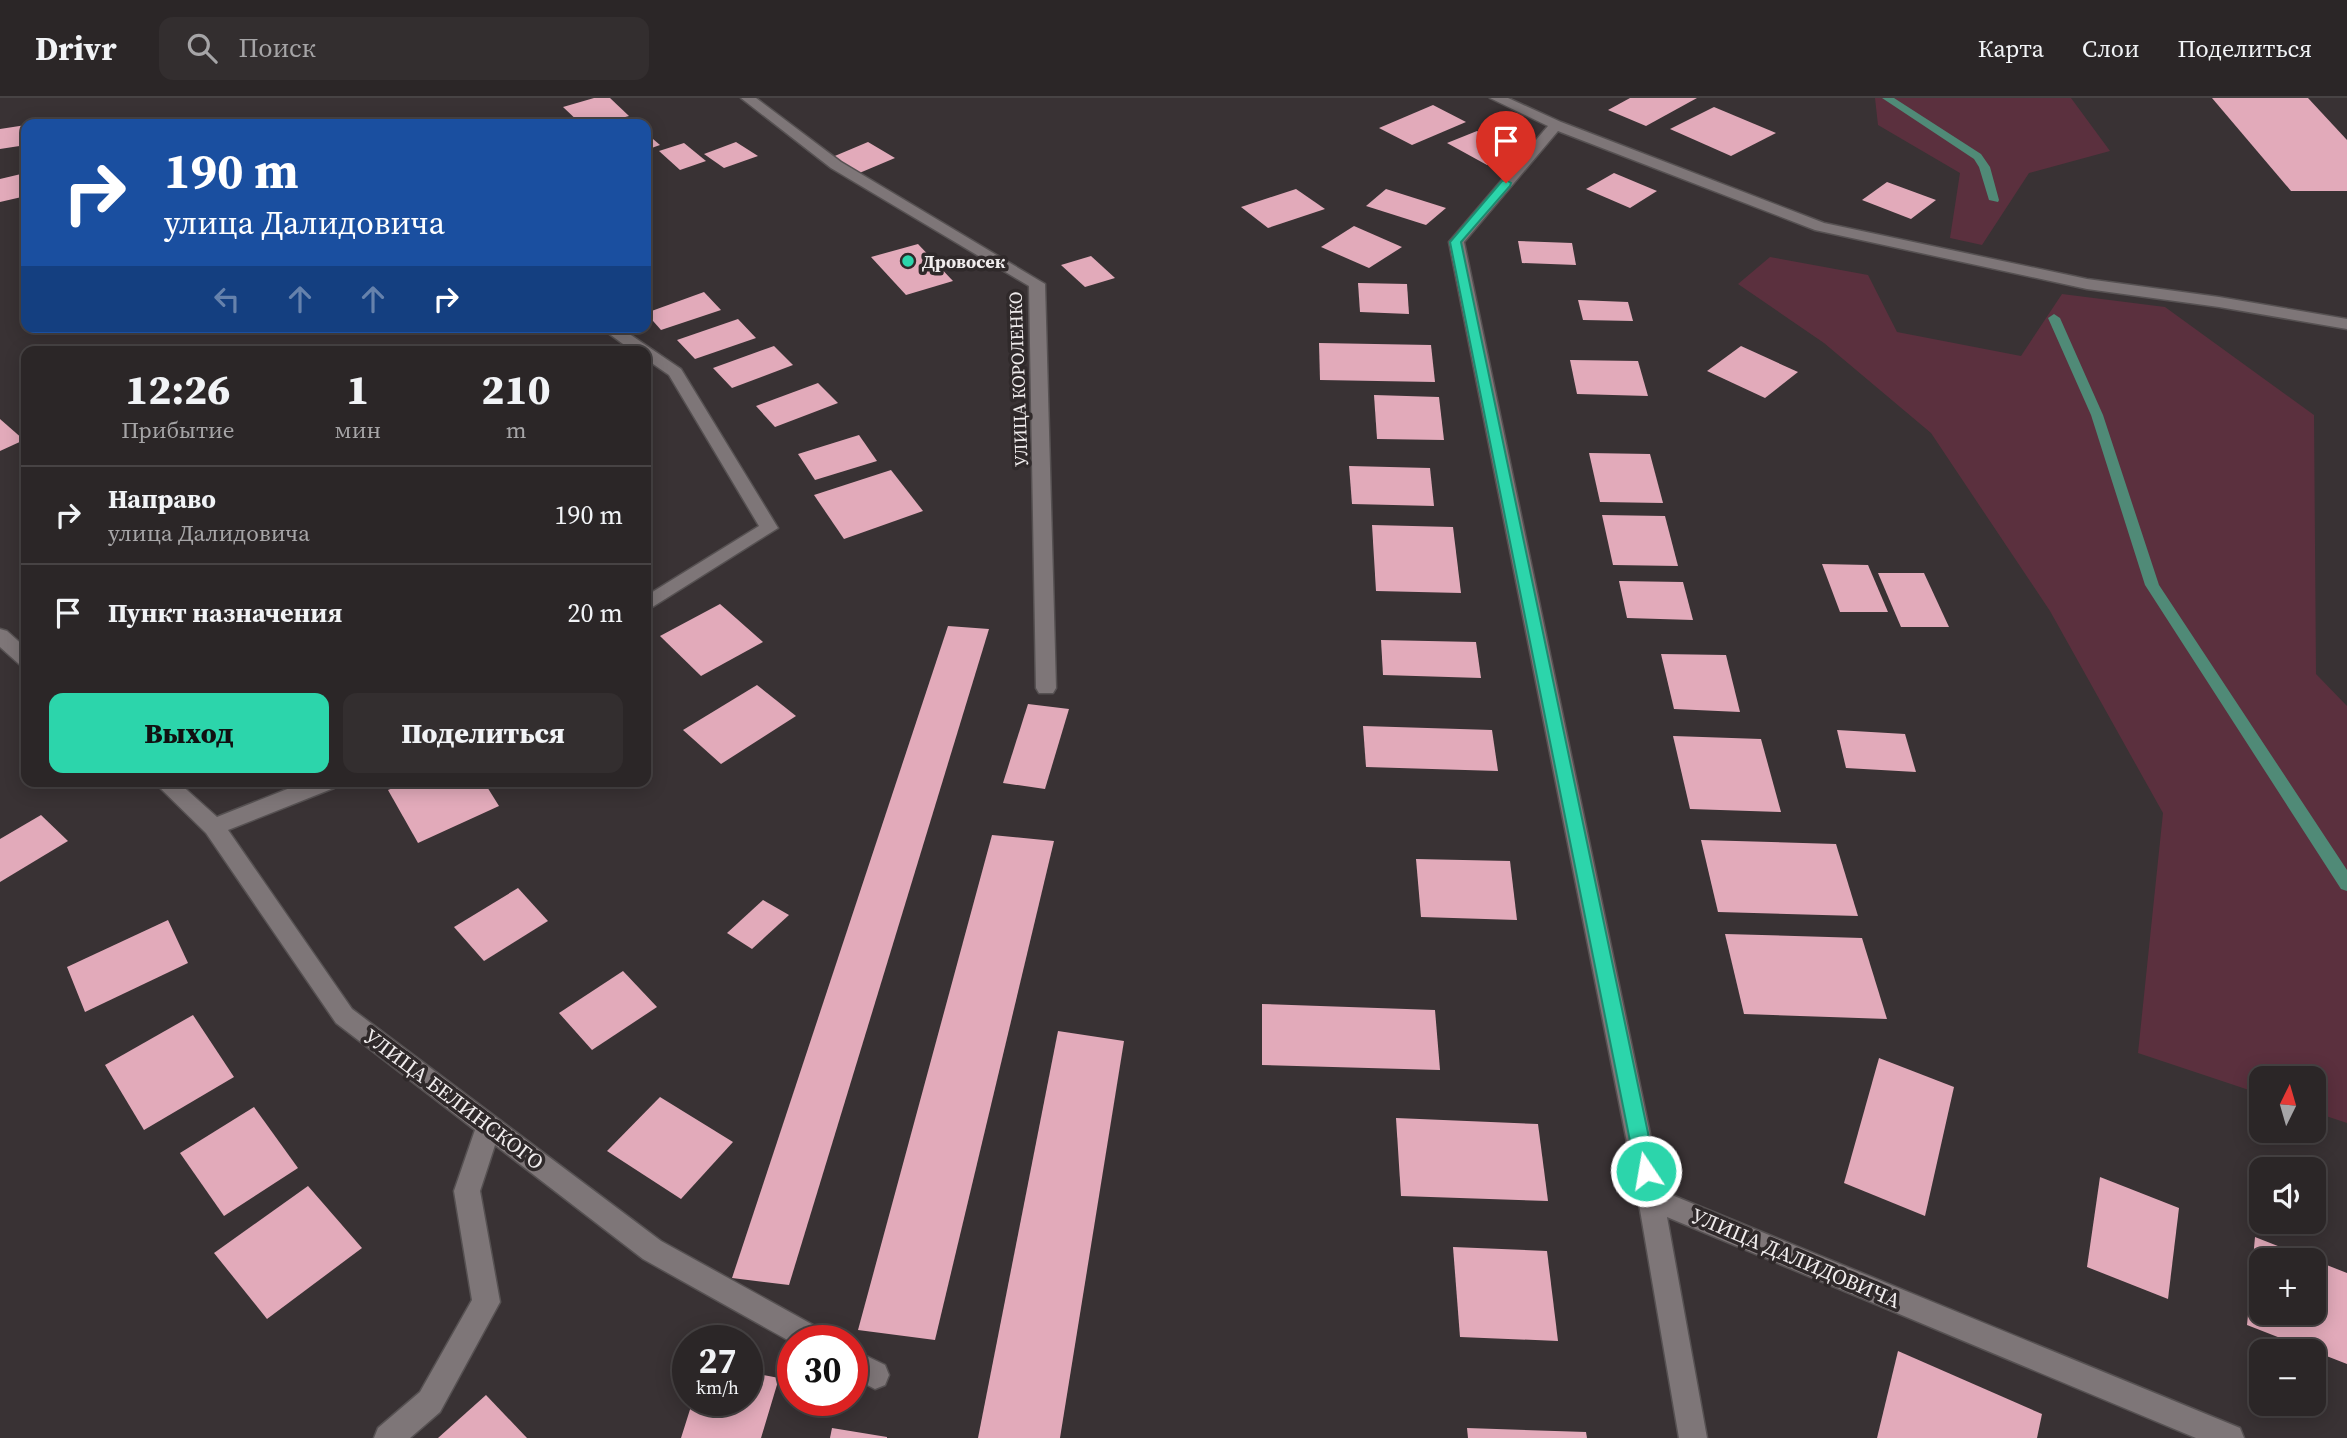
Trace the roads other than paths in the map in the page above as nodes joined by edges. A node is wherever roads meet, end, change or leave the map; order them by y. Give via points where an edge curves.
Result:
1 (748, 98) edge
2 (1497, 98) edge
3 (1556, 125) junction
4 (2347, 324) edge
5 (617, 333) edge
6 (636, 346) edge
7 (651, 356) edge
8 (651, 602) edge
9 (0, 636) edge
10 (21, 655) edge
11 (1046, 688) dead end
12 (170, 787) edge
13 (314, 787) edge
14 (214, 827) junction
15 (489, 1126) junction
16 (1651, 1198) junction
17 (787, 1325) edge
18 (388, 1438) edge
19 (1693, 1438) edge
20 (2230, 1438) edge

1 - 11 street, УЛИЦА КОРОЛЕНКО via 835,165 1037,284
2 - 3 street
3 - 4 street via 1820,227 2087,285
3 - 16 street via 1456,242
5 - 6 street
7 - 8 street via 675,372 769,528
9 - 10 street
12 - 14 street, УЛИЦА БЕЛИНСКОГО
13 - 14 street
14 - 15 street, УЛИЦА БЕЛИНСКОГО via 344,1016
15 - 17 street, УЛИЦА БЕЛИНСКОГО via 652,1250
15 - 18 street via 467,1191 486,1302 430,1402
16 - 19 street
16 - 20 street, УЛИЦА ДАЛИДОВИЧА

